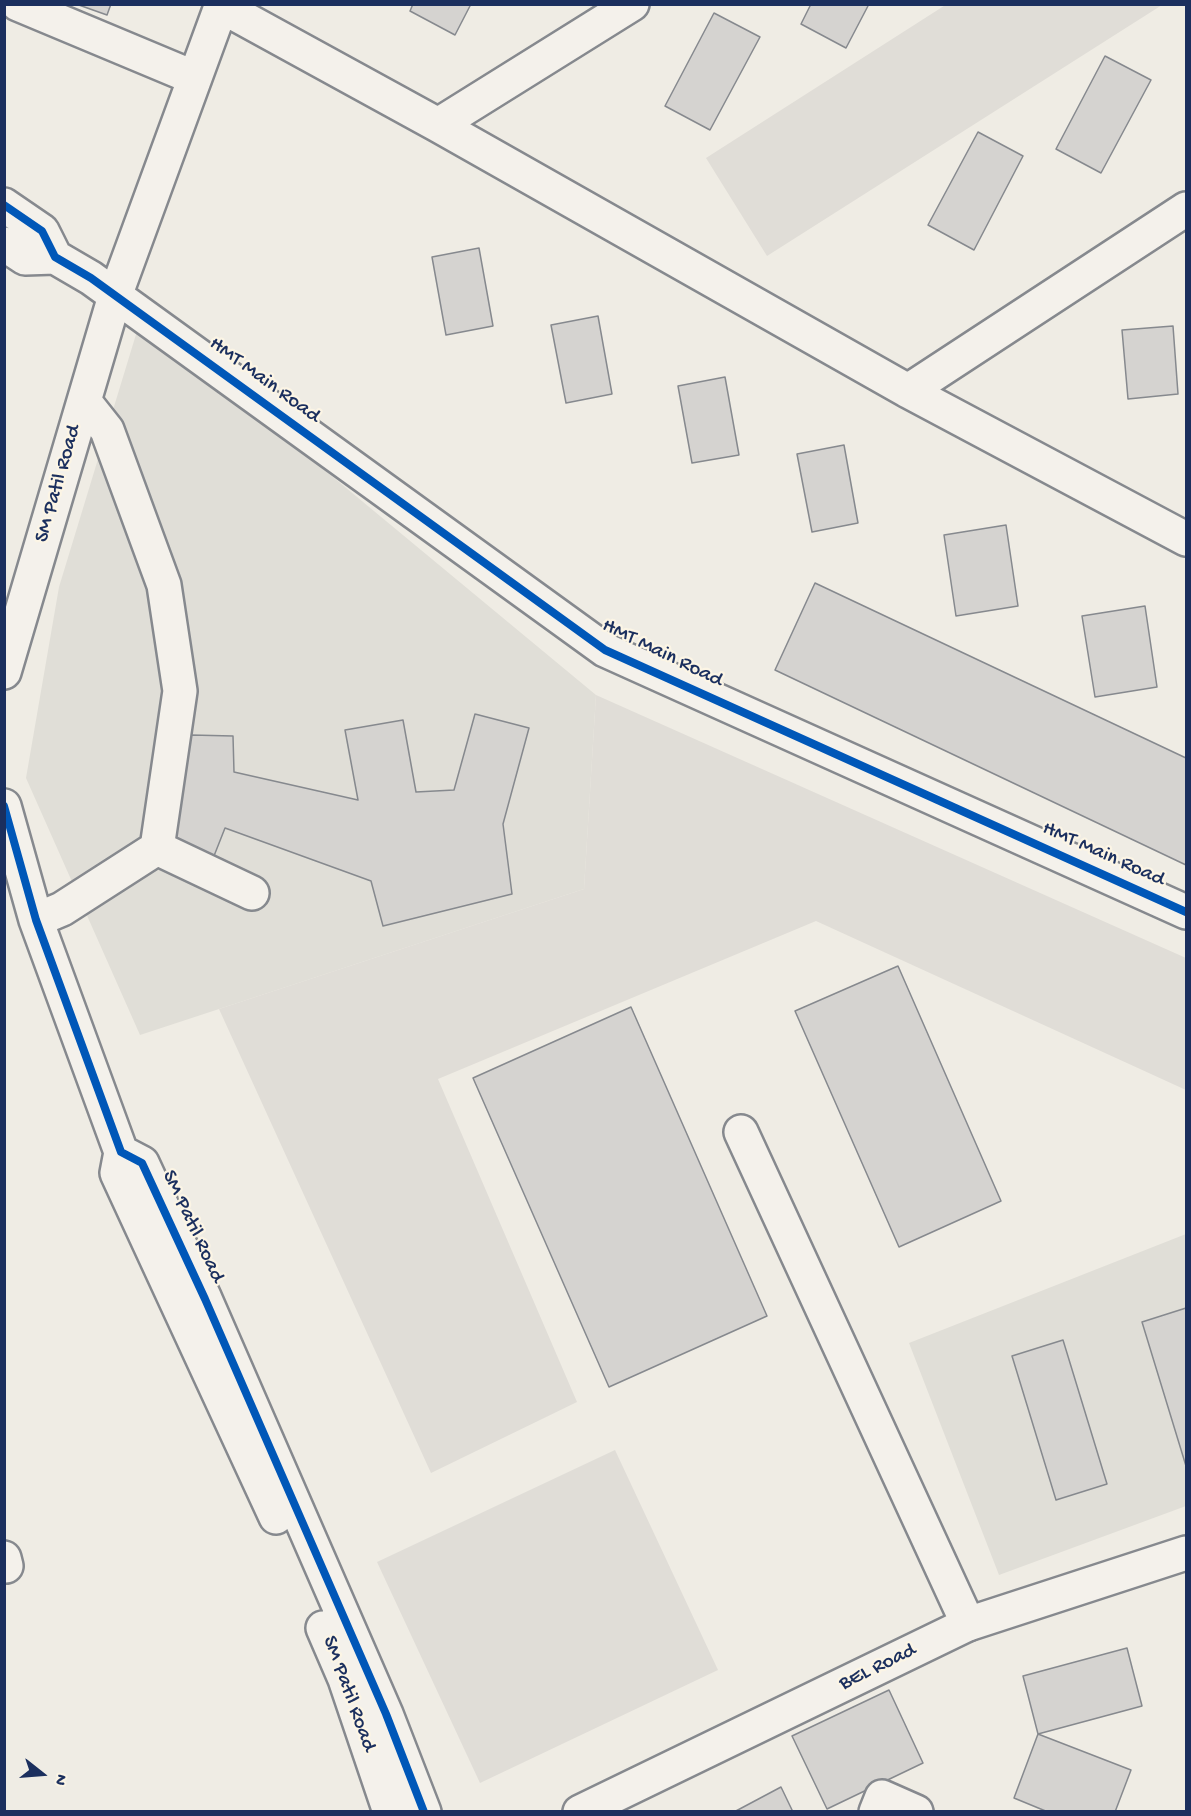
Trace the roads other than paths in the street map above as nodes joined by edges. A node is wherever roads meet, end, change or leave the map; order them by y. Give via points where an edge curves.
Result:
1 (18, 4) edge
2 (632, 4) edge
3 (222, 5) edge
4 (195, 78) junction
5 (438, 125) junction
6 (4, 205) edge
7 (1186, 209) edge
8 (4, 244) edge
9 (56, 257) junction
10 (115, 296) junction
11 (908, 391) junction
12 (84, 402) junction
13 (1186, 539) edge
14 (4, 672) edge
15 (4, 806) edge
16 (157, 848) junction
17 (252, 893) dead end
18 (1186, 912) edge
19 (36, 920) junction
20 (741, 1132) dead end
21 (121, 1152) junction
22 (1186, 1553) edge
23 (4, 1558) edge
24 (4, 1566) edge
25 (968, 1624) junction
26 (390, 1812) edge
27 (424, 1812) edge
28 (580, 1812) edge
29 (876, 1812) edge
30 (916, 1812) edge

1 - 4 street
2 - 5 street
3 - 4 street
3 - 5 street
4 - 10 street
5 - 11 street
6 - 9 street via 42,231
7 - 11 street
8 - 9 street via 25,258
9 - 10 street, HMT Main Road
10 - 12 street, SM Patil Road
10 - 18 street, HMT Main Road via 605,650
11 - 13 street
12 - 14 street, SM Patil Road
12 - 16 street via 107,430 164,585 180,691
15 - 19 street
16 - 17 street
16 - 19 street via 62,909
19 - 21 street
20 - 25 street
21 - 26 street, SM Patil Road via 117,1173 288,1544 345,1679
21 - 27 street, SM Patil Road via 142,1163 206,1299 386,1714
22 - 25 street, BEL Road
23 - 24 street
25 - 28 street, BEL Road
29 - 30 street via 882,1797

